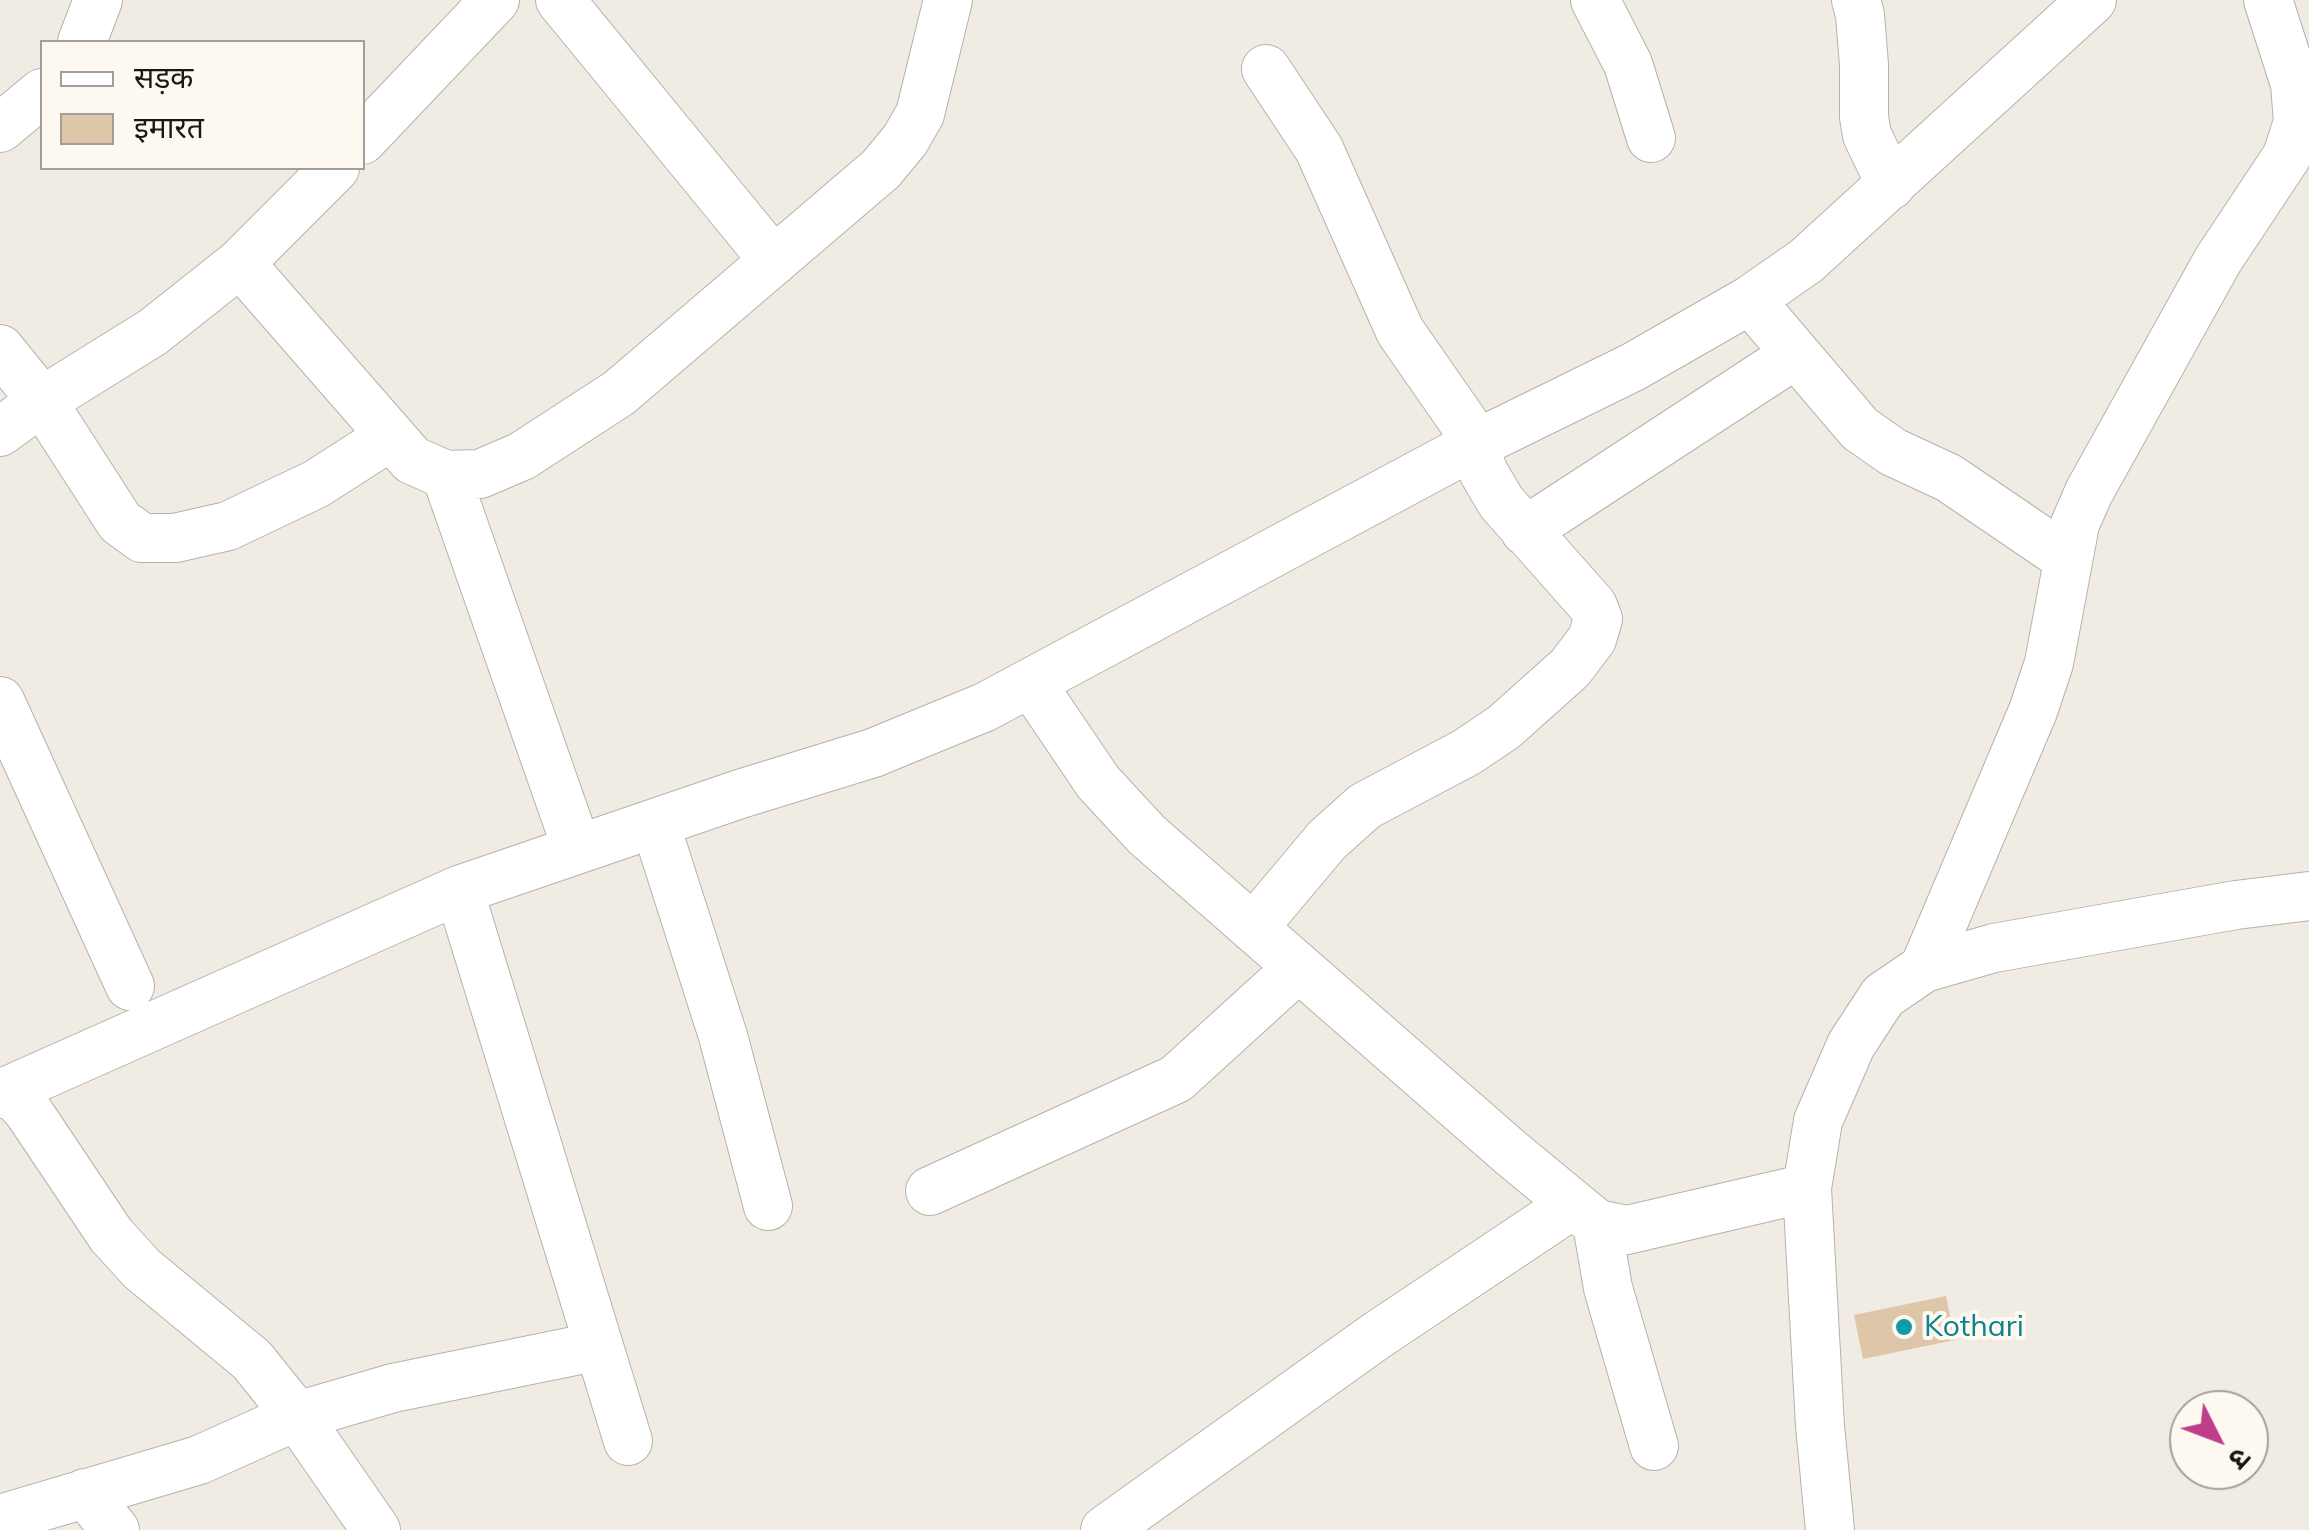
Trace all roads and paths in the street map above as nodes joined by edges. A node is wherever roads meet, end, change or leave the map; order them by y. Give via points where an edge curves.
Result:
1 (98, 0) edge
2 (495, 0) edge
3 (560, 0) edge
4 (948, 0) edge
5 (1594, 0) edge
6 (1856, 0) edge
7 (2092, 0) edge
8 (2268, 0) edge
9 (83, 40) edge
10 (1266, 69) dead end
11 (40, 95) edge
12 (2303, 121) edge
13 (0, 128) edge
14 (365, 137) edge
15 (1650, 138) dead end
16 (334, 170) edge
17 (1891, 185) junction
18 (774, 261) junction
19 (240, 263) junction
20 (1750, 300) junction
21 (0, 348) edge
22 (1796, 354) junction
23 (42, 401) junction
24 (0, 432) edge
25 (391, 436) junction
26 (1474, 445) junction
27 (446, 475) junction
28 (1525, 531) junction
29 (2068, 559) junction
30 (1031, 683) junction
31 (0, 700) edge
32 (655, 823) junction
33 (577, 849) junction
34 (459, 890) junction
35 (2309, 896) edge
36 (1253, 928) junction
37 (1298, 968) junction
38 (1924, 968) junction
39 (130, 986) dead end
40 (4, 1092) edge
41 (1807, 1188) junction
42 (930, 1191) dead end
43 (768, 1206) dead end
44 (1585, 1215) junction
45 (599, 1346) junction
46 (297, 1416) junction
47 (628, 1440) dead end
48 (1654, 1446) dead end
49 (85, 1493) junction
50 (0, 1519) edge
51 (114, 1530) edge
52 (376, 1530) edge
53 (1105, 1530) edge
54 (1830, 1530) edge

1 - 9 street
2 - 14 street
3 - 18 street
4 - 18 street via 920,114 905,140 882,169
5 - 15 street via 1628,64
6 - 17 street via 1864,117
7 - 17 street
8 - 12 street
10 - 26 street via 1319,149 1400,331
11 - 13 street
12 - 29 street via 2089,492
16 - 19 street
17 - 20 street via 1806,261
18 - 27 street via 619,393 522,456 480,474
19 - 23 street via 152,332
19 - 25 street
20 - 22 street
20 - 26 street
21 - 23 street
22 - 28 street
22 - 29 street via 1860,429 1950,478
23 - 24 street
23 - 25 street via 120,522 142,538 228,526 316,484
25 - 27 street via 412,460
26 - 28 street via 1484,473
26 - 30 street
27 - 33 street
28 - 36 street via 1593,606 1598,619 1592,639 1504,727 1366,806 1327,840
29 - 38 street via 2033,711
30 - 32 street via 874,754
30 - 36 street via 1098,782
31 - 39 street
32 - 33 street
32 - 43 street
33 - 34 street
34 - 40 street
34 - 45 street
35 - 38 street via 1994,948
36 - 37 street
37 - 42 street via 1176,1079
37 - 44 street
38 - 41 street via 1883,996 1850,1046 1818,1121
40 - 46 street via 28,1111 110,1235 252,1360
41 - 44 street via 1626,1230
41 - 54 street
44 - 48 street
44 - 53 street via 1376,1336
45 - 46 street via 394,1388
45 - 47 street
46 - 49 street via 200,1460
46 - 52 street
49 - 50 street
49 - 51 street

